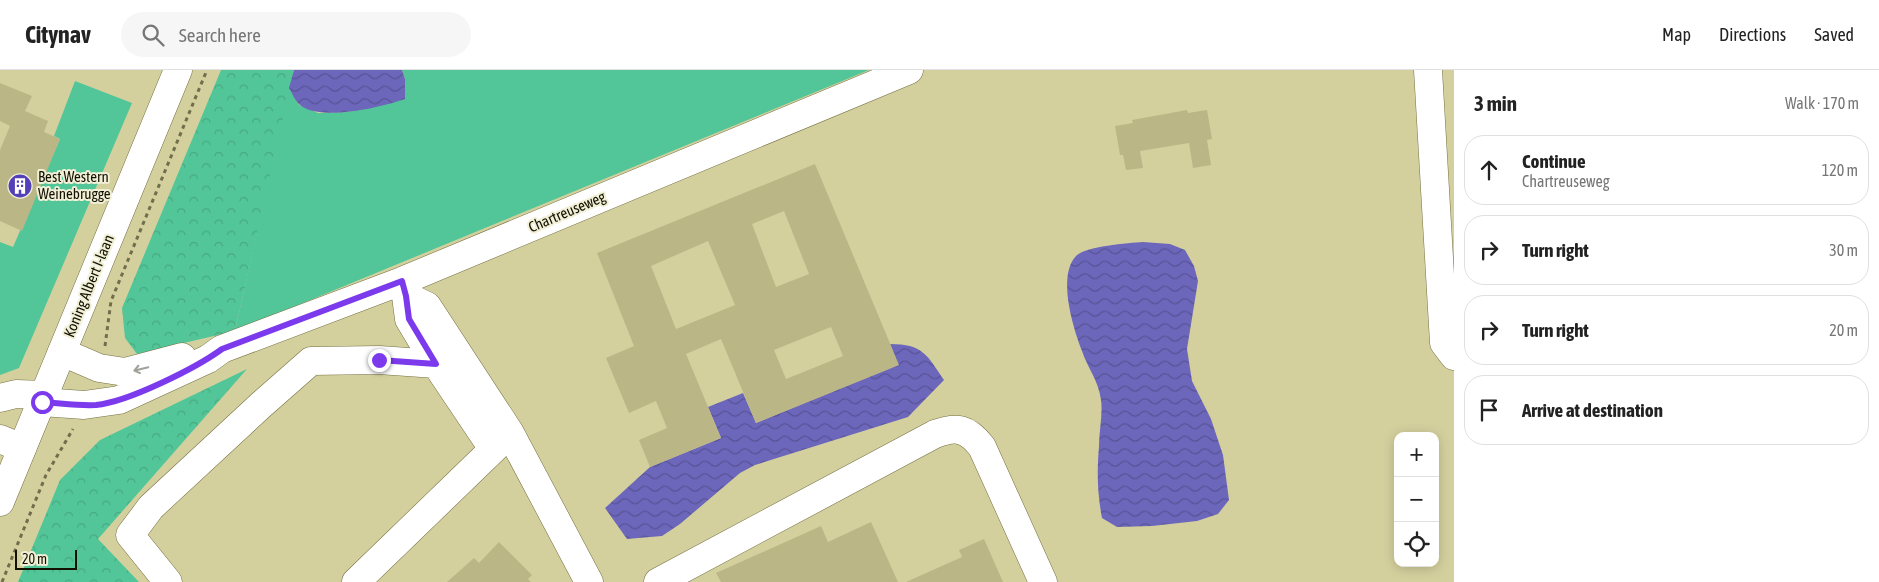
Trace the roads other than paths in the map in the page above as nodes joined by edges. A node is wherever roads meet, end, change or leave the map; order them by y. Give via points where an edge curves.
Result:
1 (178, 70) edge
2 (910, 70) edge
3 (1428, 70) edge
4 (404, 288) junction
5 (222, 349) junction
6 (62, 352) junction
7 (1454, 356) edge
8 (446, 357) junction
9 (0, 398) edge
10 (43, 398) junction
11 (502, 441) junction
12 (11, 444) edge
13 (0, 502) edge
14 (168, 582) edge
15 (356, 582) edge
16 (589, 582) edge
17 (658, 582) edge
18 (1043, 582) edge

1 - 6 street, Koning Albert I-laan
2 - 4 street, Chartreuseweg
3 - 7 street via 1444,342
4 - 5 street, Chartreuseweg
4 - 8 street via 427,306
5 -> 6 street, Chartreuseweg via 205,350 125,372 99,368
5 - 10 street, Chartreuseweg via 208,359 119,400 84,405
6 - 10 street, Koning Albert I-laan
8 - 11 street
8 - 14 street via 311,362 151,507 130,535
9 - 10 street, Chartreuseweg via 16,394
10 - 12 street, Koning Albert I-laan
11 - 15 street
11 - 16 street
12 - 13 street, Koning Albert I-laan
17 - 18 street via 948,429 972,435 982,447

